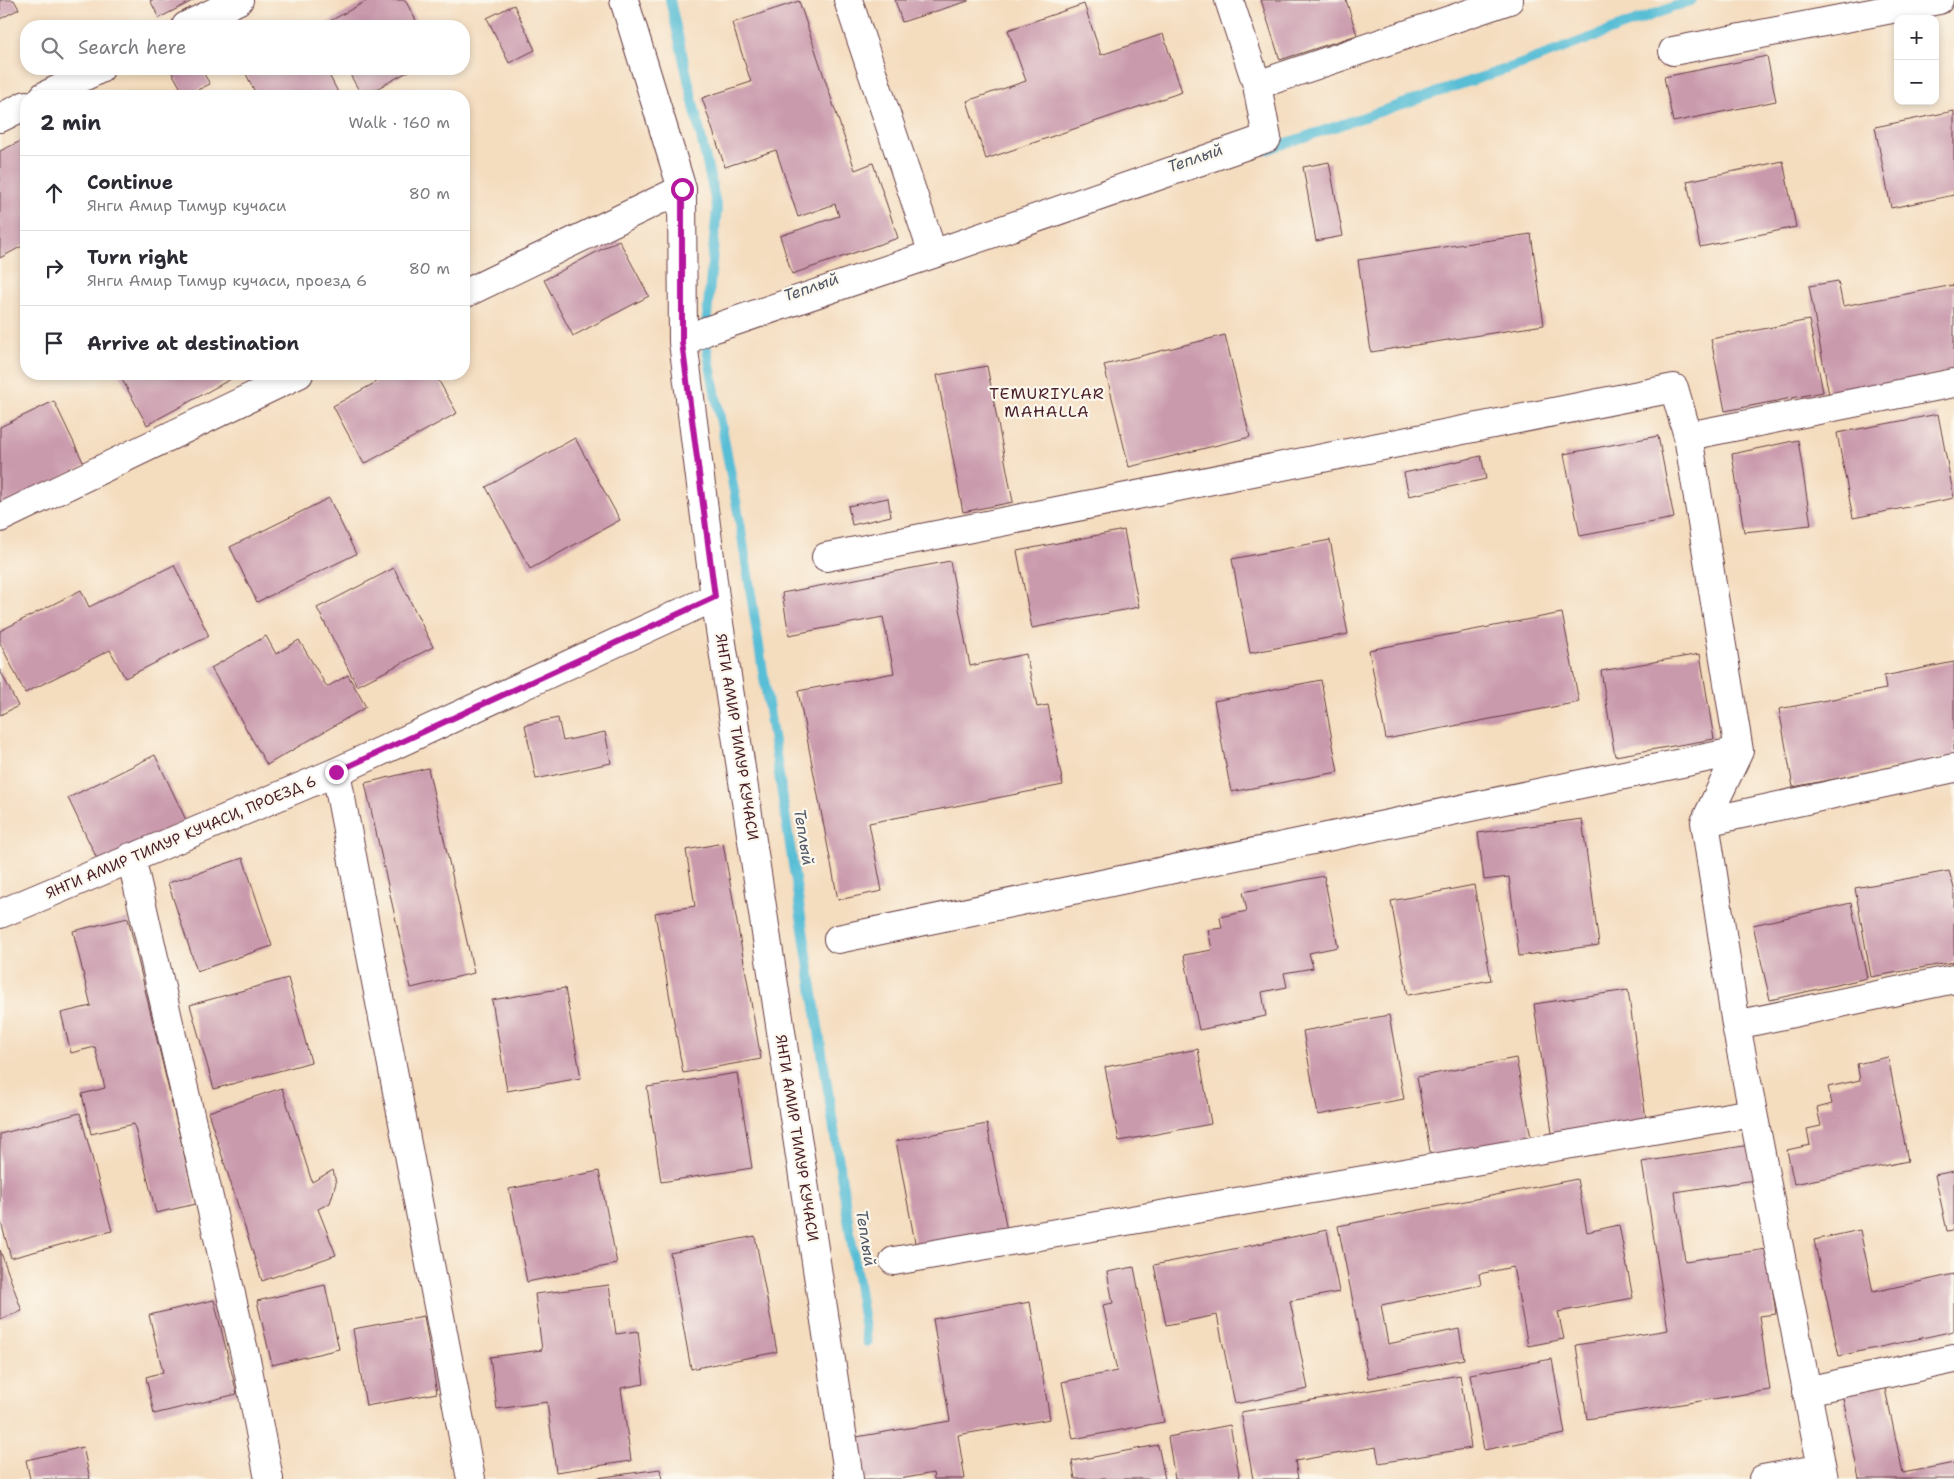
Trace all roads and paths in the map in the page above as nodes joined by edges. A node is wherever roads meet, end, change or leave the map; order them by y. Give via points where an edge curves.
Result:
1 (239, 0) edge
2 (624, 0) edge
3 (848, 0) edge
4 (1229, 0) edge
5 (1508, 0) edge
6 (1939, 0) edge
7 (198, 20) edge
8 (1673, 51) dead end
9 (88, 75) edge
10 (1257, 85) junction
11 (56, 90) edge
12 (20, 108) edge
13 (0, 118) edge
14 (682, 189) junction
15 (932, 254) junction
16 (470, 291) edge
17 (682, 342) junction
18 (287, 380) edge
19 (1954, 383) edge
20 (1688, 436) junction
21 (0, 518) edge
22 (826, 557) dead end
23 (715, 597) junction
24 (1739, 751) junction
25 (1954, 768) edge
26 (336, 772) junction
27 (1705, 822) junction
28 (131, 858) junction
29 (0, 914) edge
30 (838, 939) dead end
31 (1954, 979) edge
32 (1736, 1025) junction
33 (1752, 1113) junction
34 (894, 1261) dead end
35 (1954, 1359) edge
36 (1806, 1391) junction
37 (1823, 1473) edge
38 (269, 1479) edge
39 (471, 1479) edge
40 (849, 1479) edge
41 (1763, 1479) edge

1 - 7 street
2 - 14 street, ЯНГИ АМИР ТИМУР КУЧАСИ
3 - 15 street
4 - 10 street
5 - 10 street
6 - 8 street
9 - 11 street
10 - 15 street via 1267,138
12 - 13 street
14 - 16 street
14 - 17 street, ЯНГИ АМИР ТИМУР КУЧАСИ
15 - 17 street via 706,330
17 - 23 street, ЯНГИ АМИР ТИМУР КУЧАСИ
18 - 21 street
19 - 20 street
20 - 22 street via 1674,388
20 - 24 street
23 - 26 street, ЯНГИ АМИР ТИМУР КУЧАСИ, ПРОЕЗД 6
23 - 40 street, ЯНГИ АМИР ТИМУР КУЧАСИ
24 - 27 street
24 - 30 street
25 - 27 street
26 - 28 street, ЯНГИ АМИР ТИМУР КУЧАСИ, ПРОЕЗД 6
26 - 39 street
27 - 32 street
28 - 29 street, ЯНГИ АМИР ТИМУР КУЧАСИ, ПРОЕЗД 6
28 - 38 street via 247,1364
31 - 32 street
32 - 33 street
33 - 34 street
33 - 36 street
35 - 36 street
36 - 37 street
37 - 41 street

